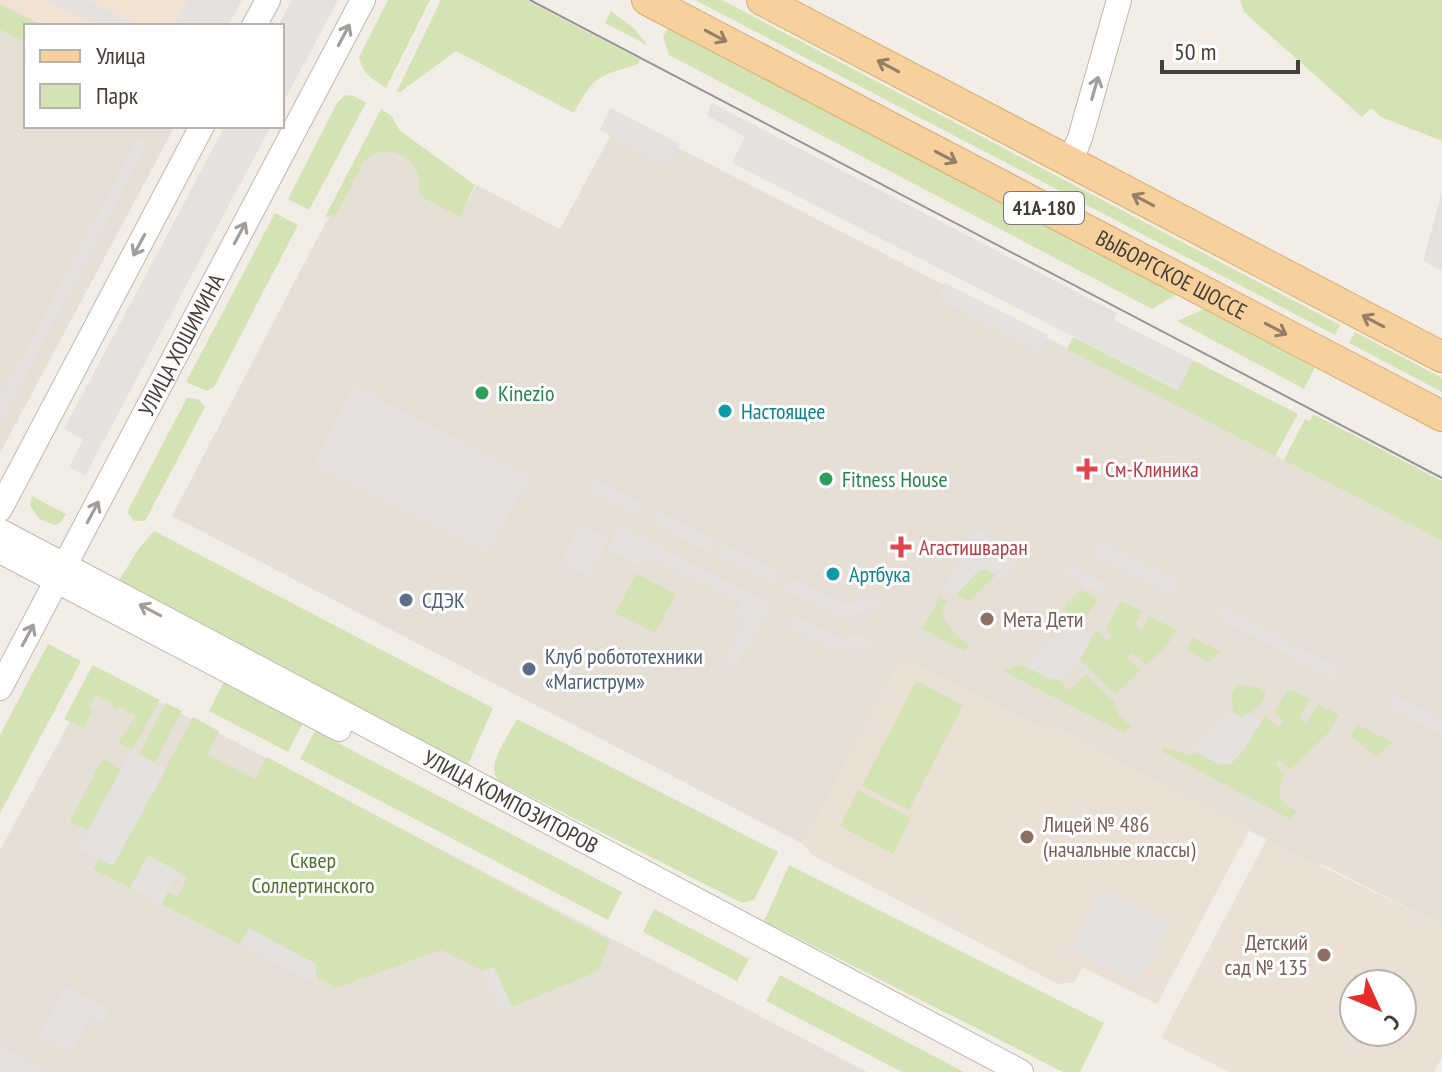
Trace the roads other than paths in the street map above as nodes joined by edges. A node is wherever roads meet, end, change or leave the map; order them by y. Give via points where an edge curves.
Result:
1 (268, 0) edge
2 (363, 0) edge
3 (647, 0) edge
4 (762, 0) edge
5 (1119, 0) edge
6 (255, 24) edge
7 (201, 128) edge
8 (1070, 162) junction
9 (1442, 357) edge
10 (1442, 416) edge
11 (0, 509) edge
12 (0, 531) edge
13 (0, 551) edge
14 (61, 573) junction
15 (0, 688) edge
16 (997, 1072) edge
17 (1021, 1072) edge

1 - 6 street
14 -> 2 street, УЛИЦА ХОШИМИНА
3 -> 10 main road, ВЫБОРГСКОЕ ШОССЕ / 41А-180
8 -> 4 main road, 41А-180
8 -> 5 street
7 -> 11 street
9 -> 8 main road, 41А-180
12 - 14 street, УЛИЦА КОМПОЗИТОРОВ
13 - 14 street, УЛИЦА КОМПОЗИТОРОВ
15 -> 14 street, УЛИЦА ХОШИМИНА
14 - 16 street, УЛИЦА КОМПОЗИТОРОВ
17 -> 14 street, УЛИЦА КОМПОЗИТОРОВ

